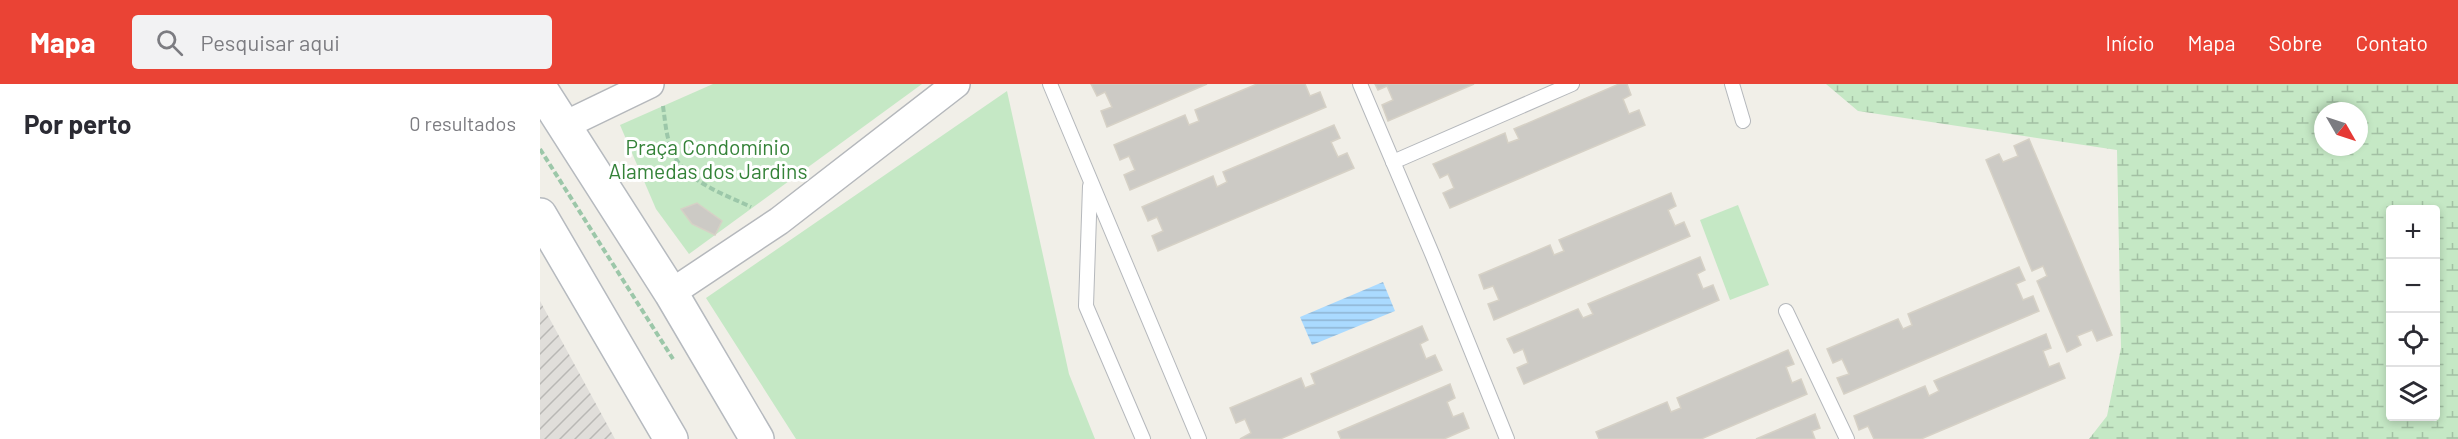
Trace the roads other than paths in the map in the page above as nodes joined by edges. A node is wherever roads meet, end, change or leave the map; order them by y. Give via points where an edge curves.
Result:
1 (956, 84) edge
2 (1050, 84) edge
3 (1360, 84) edge
4 (1572, 84) edge
5 (1732, 84) edge
6 (540, 88) edge
7 (655, 89) edge
8 (1743, 121) dead end
9 (563, 126) junction
10 (1393, 162) junction
11 (1090, 182) junction
12 (540, 214) edge
13 (671, 293) junction
14 (1786, 311) dead end
15 (671, 439) edge
16 (757, 439) edge
17 (1143, 439) edge
18 (1199, 439) edge
19 (1507, 439) edge
20 (1847, 439) edge

1 - 13 street via 779,221
2 - 11 lane
3 - 10 lane
4 - 10 lane
5 - 8 lane
6 - 9 main road
7 - 9 street
9 - 13 main road
10 - 19 lane
11 - 17 lane via 1086,306
11 - 18 lane
12 - 15 main road
13 - 16 main road
14 - 20 lane

